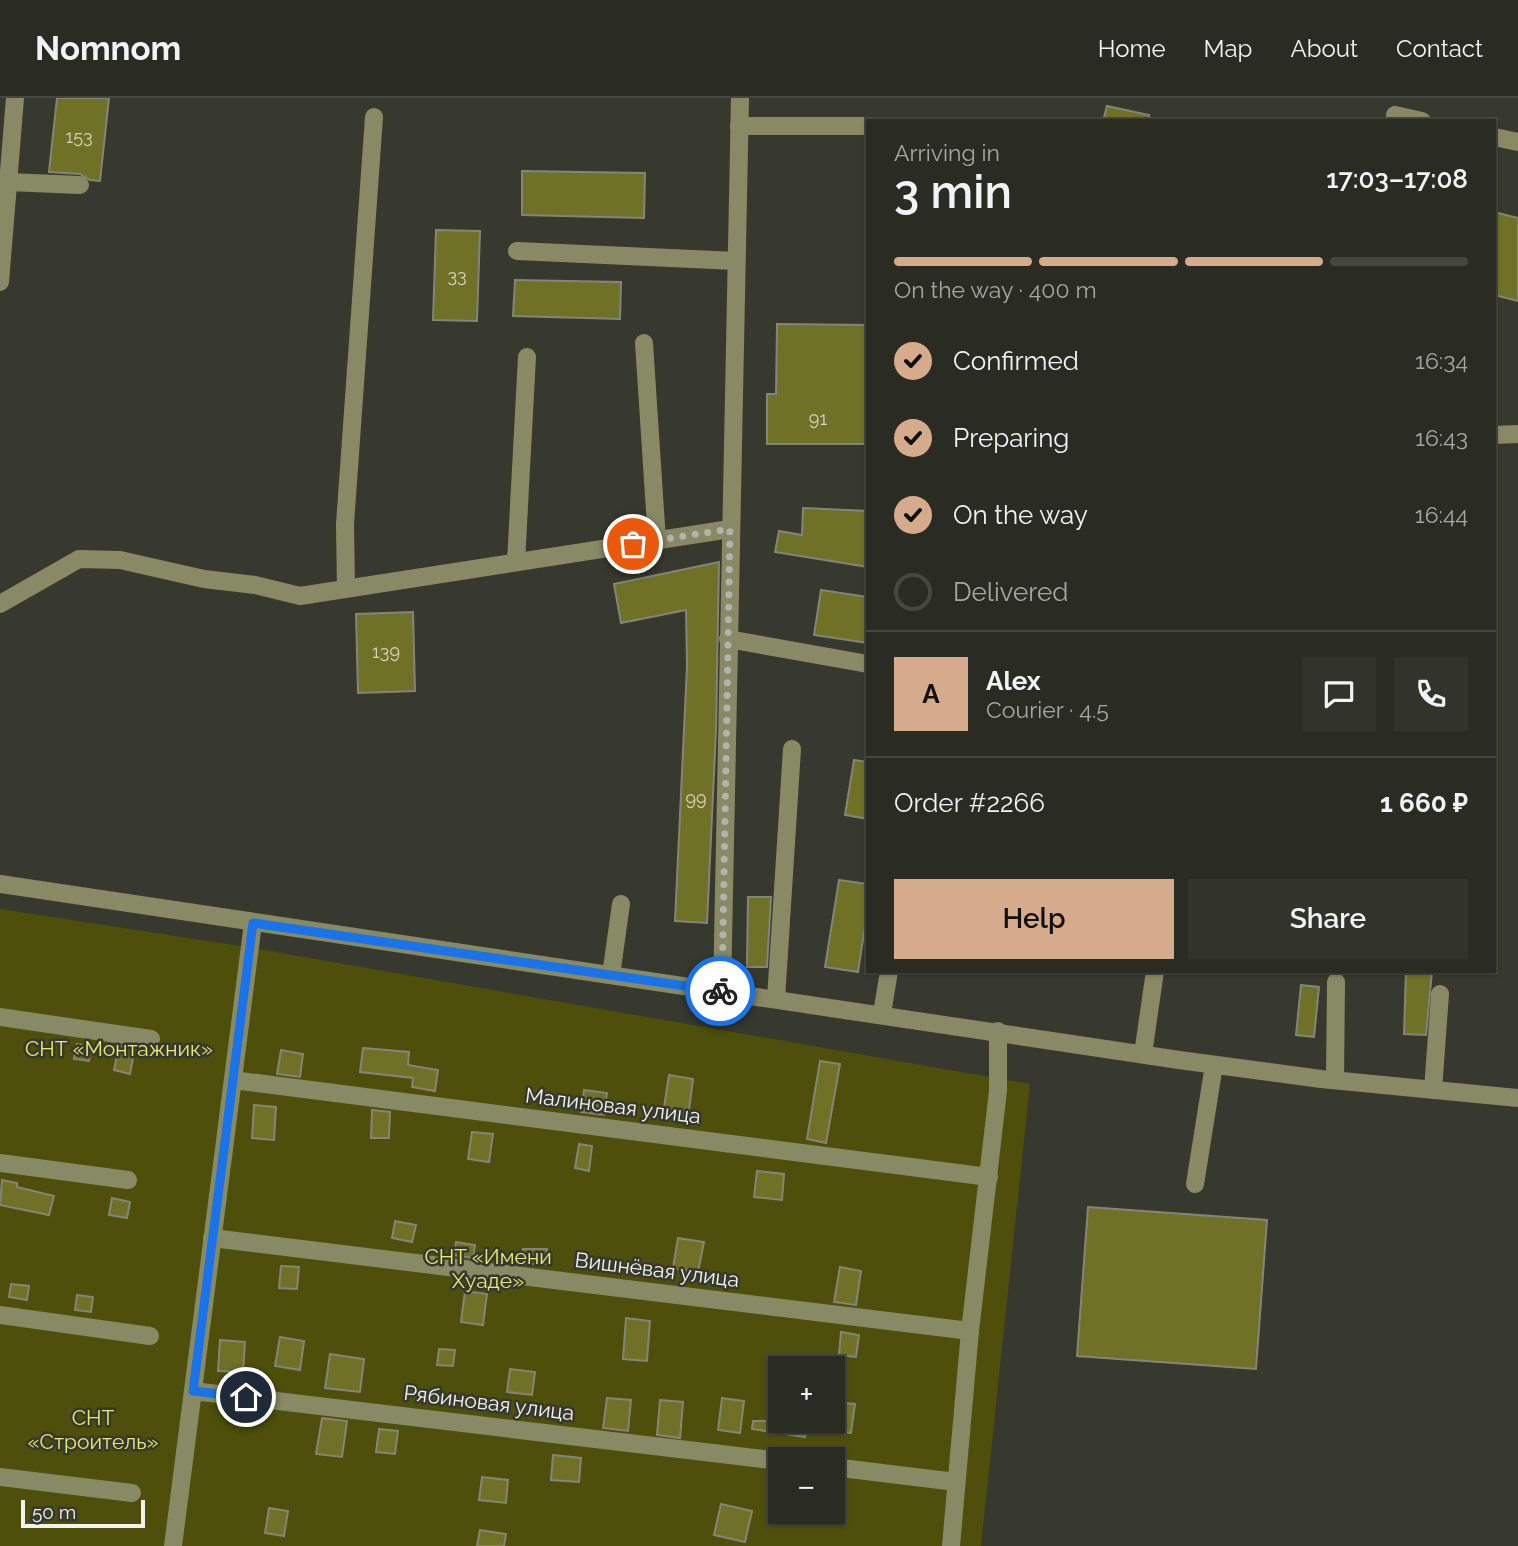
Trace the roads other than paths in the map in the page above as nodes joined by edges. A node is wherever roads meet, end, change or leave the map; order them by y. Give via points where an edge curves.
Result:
1 (15, 98) edge
2 (740, 98) edge
3 (1396, 111) edge
4 (374, 117) dead end
5 (1417, 119) edge
6 (739, 126) junction
7 (866, 126) edge
8 (1496, 137) edge
9 (1518, 142) edge
10 (8, 182) junction
11 (80, 186) dead end
12 (517, 251) dead end
13 (736, 261) junction
14 (0, 282) edge
15 (644, 343) dead end
16 (527, 357) dead end
17 (1518, 434) edge
18 (1496, 435) edge
19 (730, 529) junction
20 (657, 541) junction
21 (516, 562) junction
22 (346, 589) junction
23 (0, 604) edge
24 (728, 639) junction
25 (866, 664) edge
26 (792, 749) dead end
27 (0, 884) edge
28 (621, 904) dead end
29 (253, 923) junction
30 (889, 973) edge
31 (1155, 973) edge
32 (611, 975) junction
33 (1336, 982) dead end
34 (722, 991) junction
35 (1440, 994) dead end
36 (776, 999) junction
37 (882, 1014) junction
38 (0, 1017) edge
39 (998, 1031) junction
40 (151, 1039) dead end
41 (1143, 1054) junction
42 (1214, 1065) junction
43 (233, 1080) junction
44 (1335, 1080) junction
45 (1433, 1090) junction
46 (1518, 1098) edge
47 (0, 1163) edge
48 (989, 1177) junction
49 (128, 1180) dead end
50 (1195, 1184) dead end
51 (212, 1238) junction
52 (0, 1315) edge
53 (970, 1331) junction
54 (150, 1336) dead end
55 (193, 1391) junction
56 (768, 1460) edge
57 (845, 1468) edge
58 (0, 1477) edge
59 (956, 1482) junction
60 (132, 1493) dead end
61 (173, 1546) edge
62 (951, 1546) edge

1 - 10 street
2 - 6 street
3 - 5 street
4 - 22 street via 345,524
6 - 7 street
6 - 13 street
8 - 9 street
10 - 11 street
10 - 14 street
12 - 13 street
13 - 19 street
15 - 20 street
16 - 21 street
17 - 18 street
19 - 20 street
19 - 24 street
20 - 21 street
21 - 22 street
22 - 23 street via 300,596 120,560 79,559
24 - 25 street
24 - 34 street
26 - 36 street
27 - 29 street
28 - 32 street
29 - 32 street
29 - 43 street
30 - 37 street
31 - 41 street
32 - 34 street
33 - 44 street
34 - 36 street
35 - 45 street
36 - 37 street
37 - 39 street
38 - 40 street
39 - 41 street
39 - 48 street via 998,1091
41 - 42 street
42 - 44 street
42 - 50 street
43 - 48 street, Малиновая улица
43 - 51 street
44 - 45 street
45 - 46 street
47 - 49 street
48 - 53 street
51 - 53 street, Вишнёвая улица
51 - 55 street
52 - 54 street
53 - 59 street
55 - 56 street, Рябиновая улица
55 - 61 street
57 - 59 street
58 - 60 street
59 - 62 street

